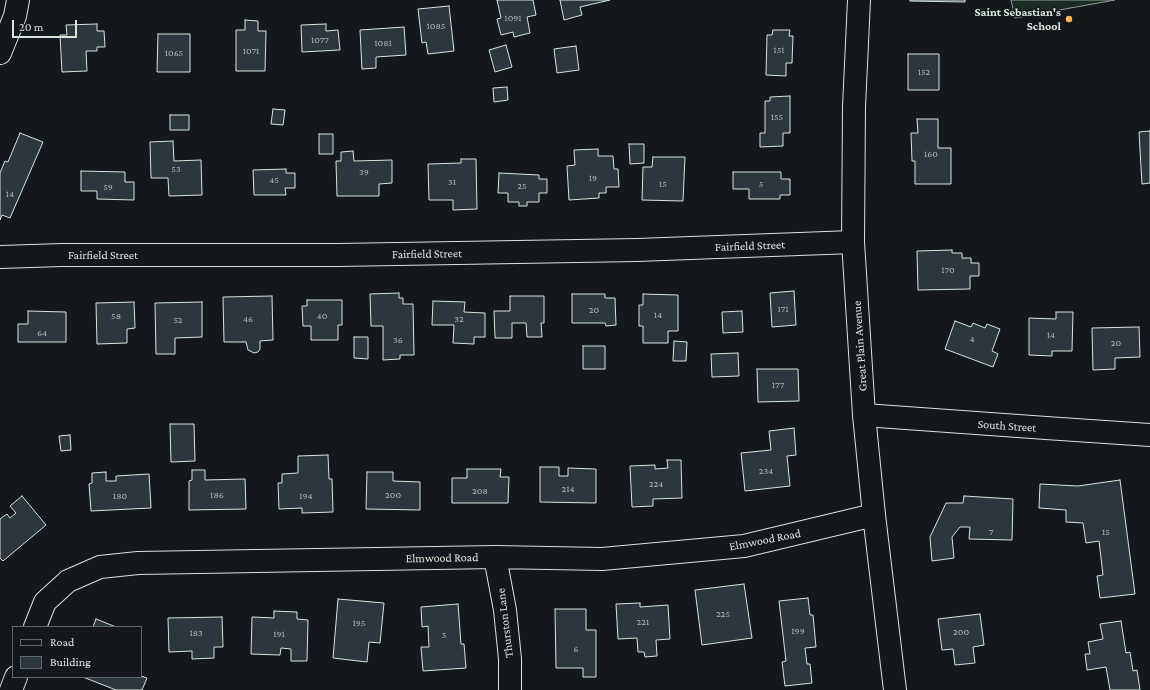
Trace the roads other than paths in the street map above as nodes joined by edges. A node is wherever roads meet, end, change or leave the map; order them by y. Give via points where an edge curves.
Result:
1 (18, 0) edge
2 (858, 0) edge
3 (0, 53) edge
4 (853, 242) junction
5 (0, 257) edge
6 (864, 415) junction
7 (1150, 435) edge
8 (874, 515) junction
9 (495, 557) junction
10 (36, 626) edge
11 (16, 678) edge
12 (11, 690) edge
13 (510, 690) edge
14 (895, 690) edge

1 - 3 street via 15,16
2 - 4 street, Great Plain Avenue
4 - 5 street, Fairfield Street via 629,250
4 - 6 street, Great Plain Avenue
6 - 7 street, South Street
6 - 8 street, Great Plain Avenue
8 - 9 street, Elmwood Road via 744,546 602,559
8 - 14 street, Great Plain Avenue
9 - 10 street, Elmwood Road via 146,563 100,567 68,581 56,591 45,602
9 - 13 street, Thurston Lane via 505,610
11 - 12 street

